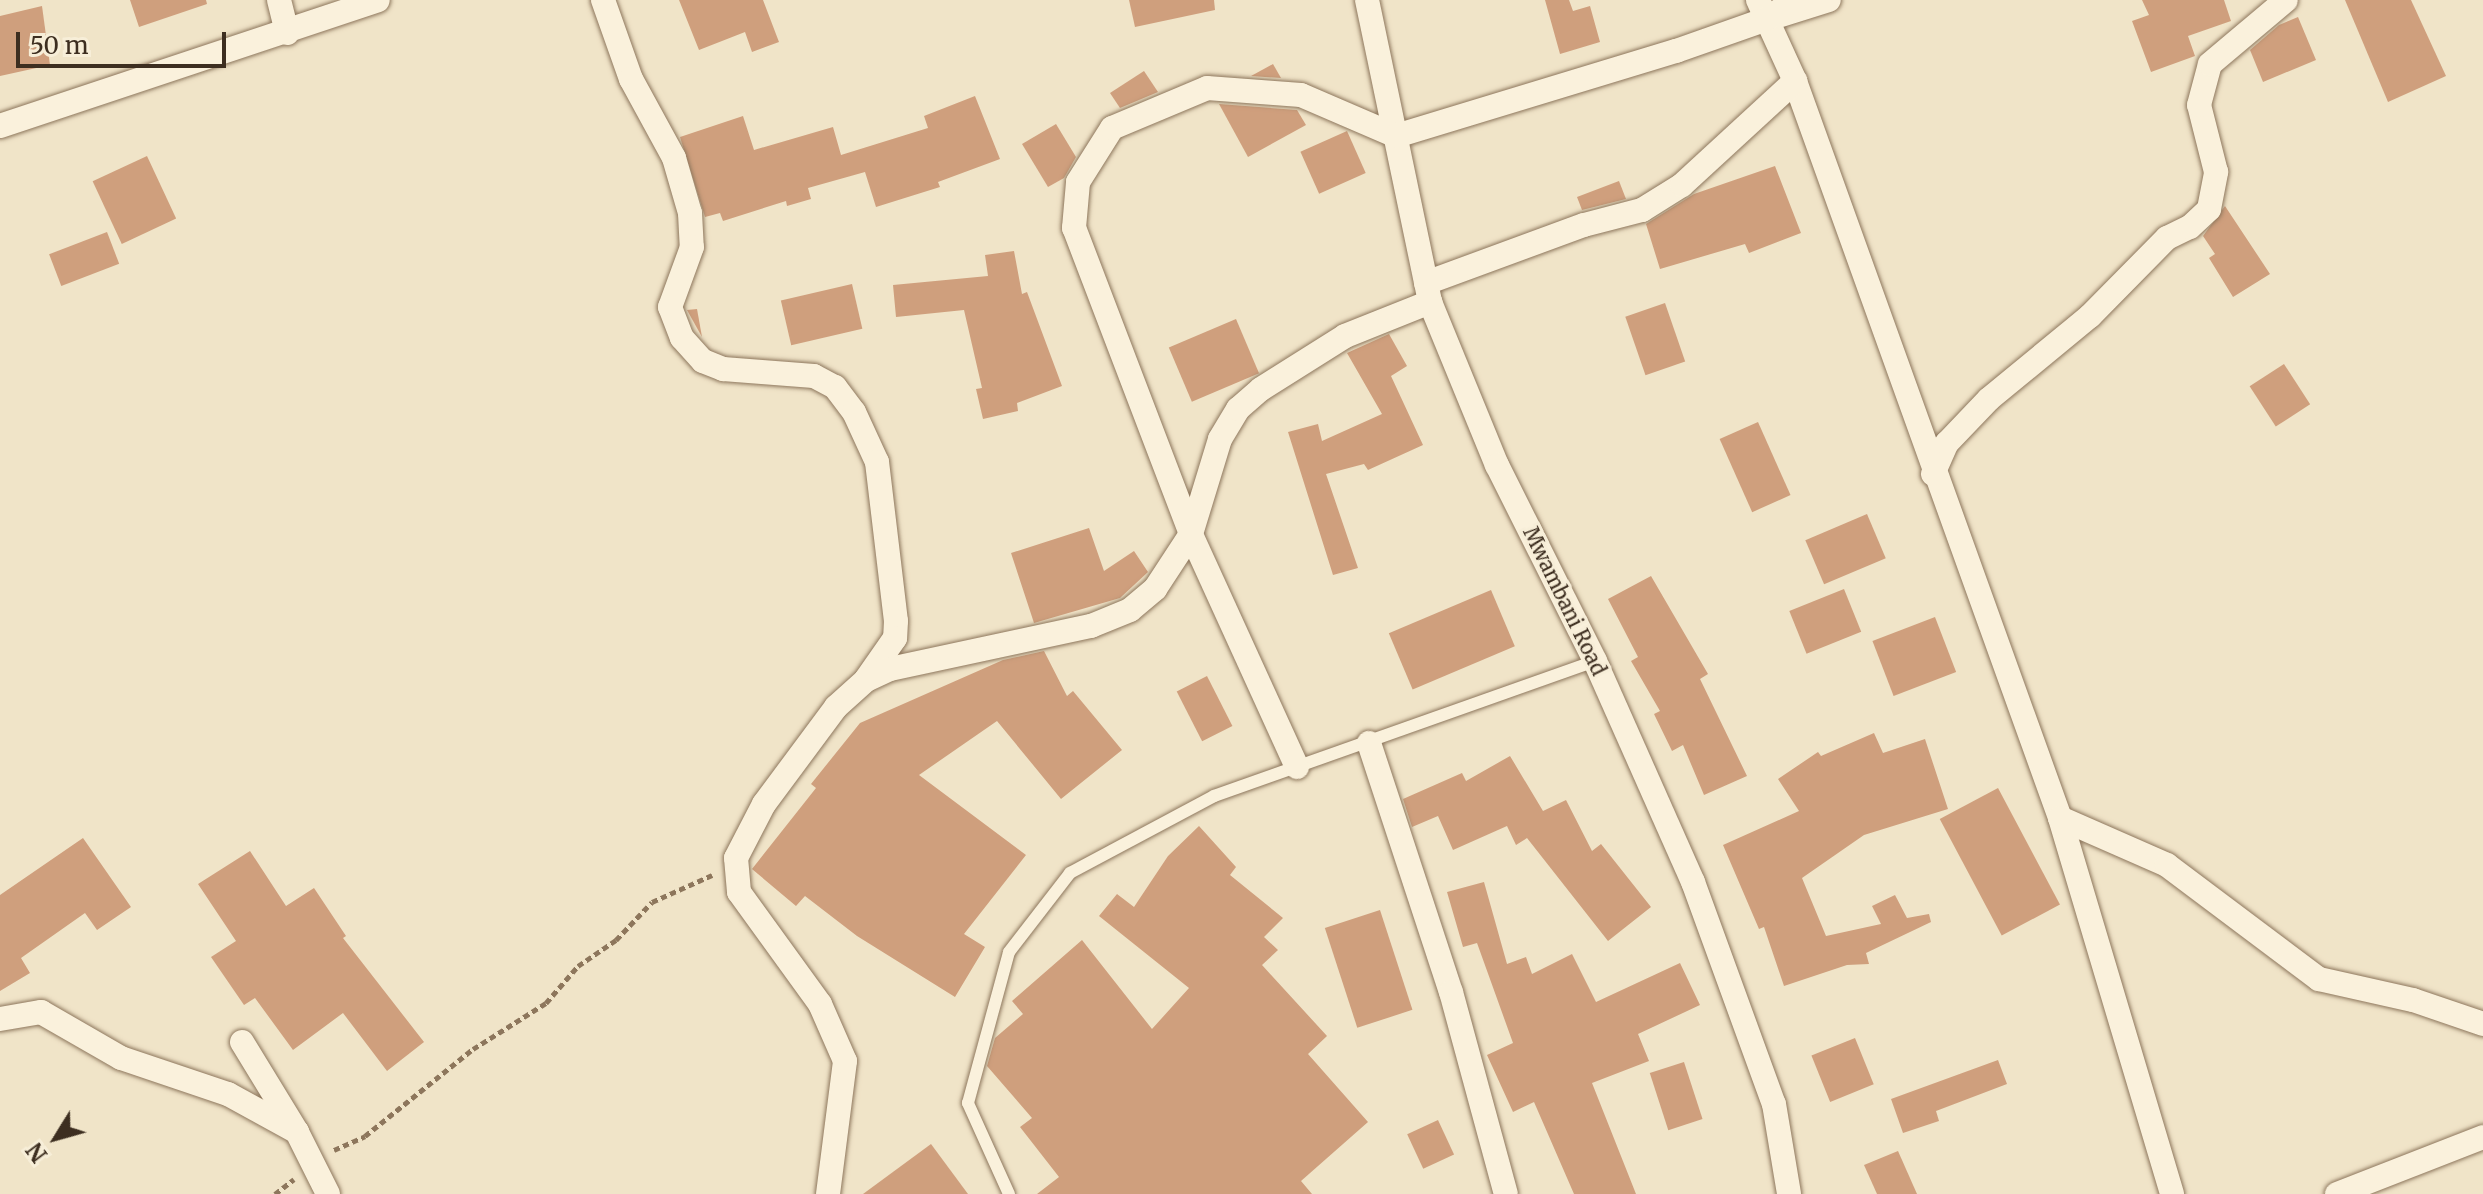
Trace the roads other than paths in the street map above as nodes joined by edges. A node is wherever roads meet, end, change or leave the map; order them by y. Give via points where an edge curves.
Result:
1 (279, 0) edge
2 (378, 0) edge
3 (603, 0) edge
4 (1367, 0) edge
5 (1794, 0) edge
6 (1829, 0) edge
7 (2286, 0) edge
8 (1763, 10) edge
9 (287, 33) junction
10 (1795, 81) junction
11 (0, 126) edge
12 (1396, 136) junction
13 (1428, 292) junction
14 (1933, 474) junction
15 (1191, 534) junction
16 (1595, 661) junction
17 (866, 680) junction
18 (1369, 743) junction
19 (1297, 767) junction
20 (2060, 818) junction
21 (0, 1019) edge
22 (2483, 1024) edge
23 (242, 1042) dead end
24 (297, 1132) junction
25 (2483, 1137) edge
26 (328, 1194) edge
27 (828, 1194) edge
28 (1009, 1194) edge
29 (1506, 1194) edge
30 (1789, 1194) edge
31 (2172, 1194) edge
32 (2337, 1194) edge

1 - 9 street
2 - 9 street
3 - 17 street via 631,79 674,158 690,213 692,247 670,307 682,338 703,361 723,369 814,376 835,387 854,412 877,462 896,621 895,638
4 - 12 street, Mwambani Road
5 - 8 street
6 - 8 street
7 - 14 street via 2210,64 2199,105 2216,172 2209,209 2190,227 2167,238 2090,316 1989,399 1947,443
8 - 10 street
8 - 12 street
9 - 11 street
10 - 13 street via 1682,185 1642,210 1584,225
10 - 14 street
12 - 13 street, Mwambani Road
12 - 15 street via 1301,95 1207,88 1112,128 1078,182 1074,228
13 - 15 street via 1345,336 1238,409 1220,439
13 - 16 street, Mwambani Road via 1497,465
14 - 20 street
15 - 17 street via 1155,589 1111,619 890,669
15 - 19 street
16 - 18 lane
16 - 30 street, Mwambani Road via 1693,882 1774,1104
17 - 27 street via 836,707 764,804 736,858 739,892 820,1004 845,1061
18 - 19 lane
18 - 29 street via 1451,992
19 - 28 lane via 1214,796 1070,873 1009,952 968,1103
20 - 22 street via 2167,865 2319,979 2413,1000
20 - 31 street
21 - 24 street via 41,1012 121,1058 228,1094
23 - 24 street
24 - 26 street
25 - 32 street

